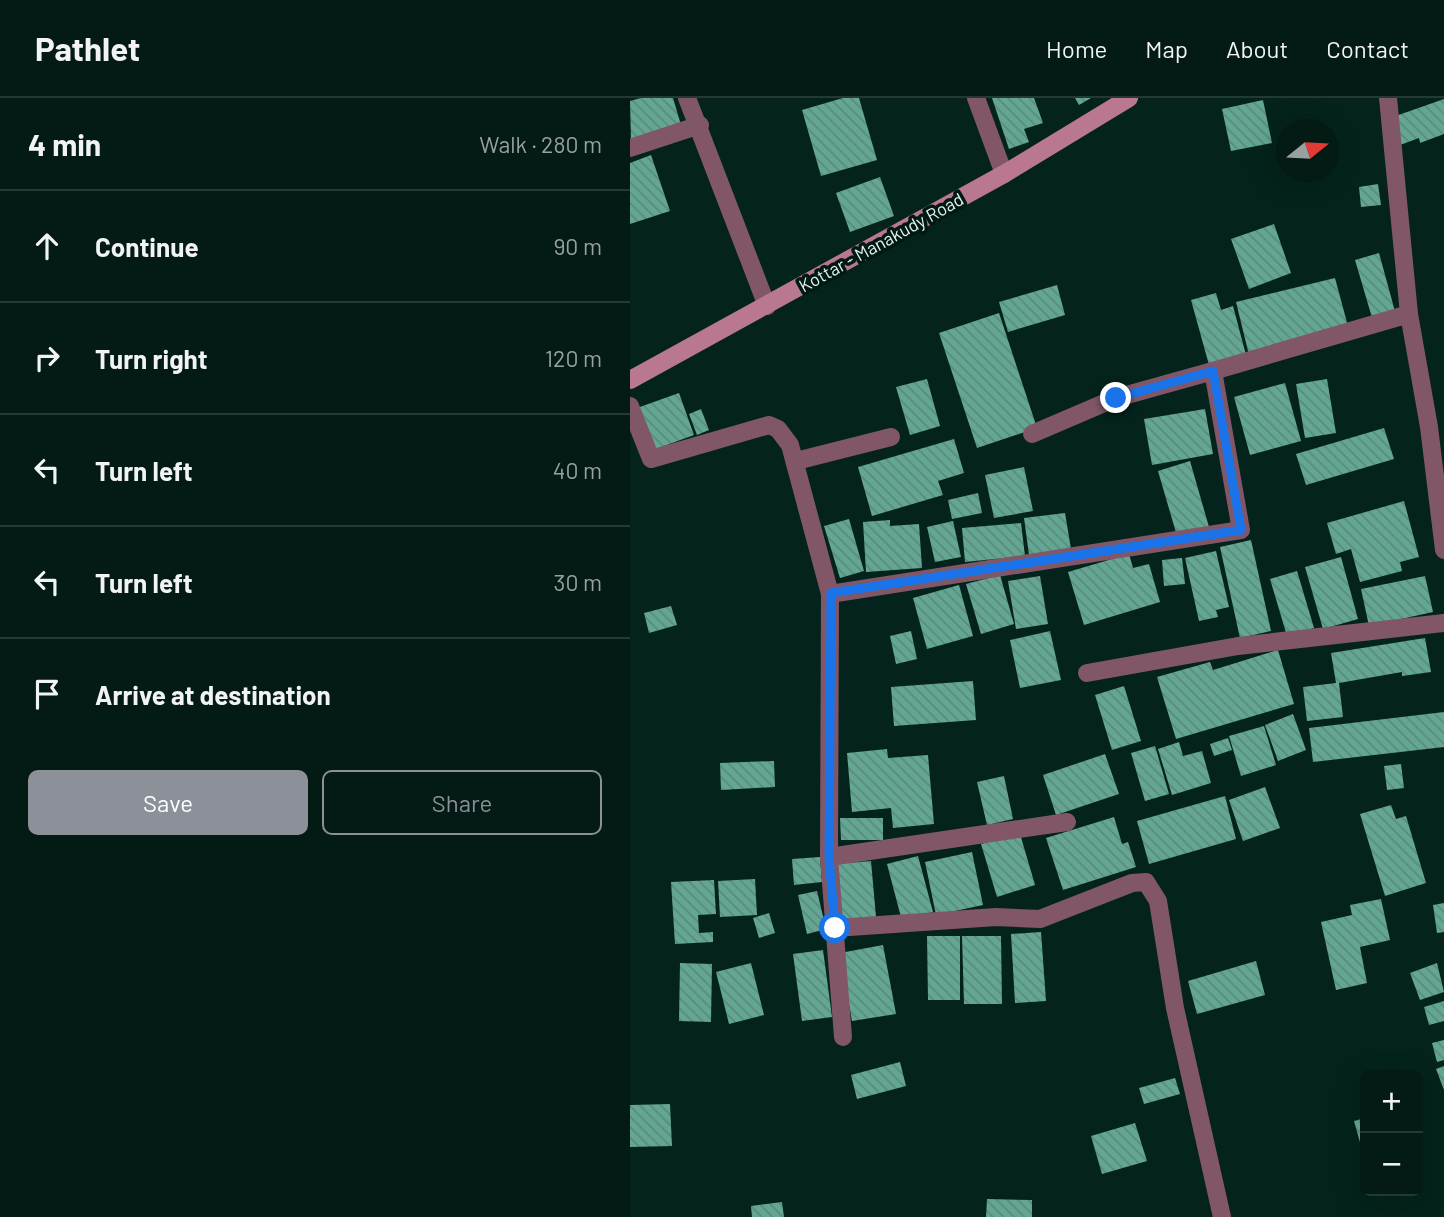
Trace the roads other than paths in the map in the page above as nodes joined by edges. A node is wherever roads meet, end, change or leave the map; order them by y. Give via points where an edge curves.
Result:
1 (687, 98) edge
2 (976, 98) edge
3 (1129, 98) edge
4 (1388, 98) edge
5 (700, 125) junction
6 (630, 148) edge
7 (1004, 174) junction
8 (767, 306) junction
9 (1409, 314) junction
10 (1213, 371) junction
11 (630, 380) edge
12 (630, 406) edge
13 (1437, 424) edge
14 (1032, 434) dead end
15 (891, 436) dead end
16 (796, 461) junction
17 (1444, 550) edge
18 (831, 593) junction
19 (1444, 623) edge
20 (1087, 673) dead end
21 (1067, 822) dead end
22 (829, 857) junction
23 (835, 928) junction
24 (843, 1037) dead end
25 (1222, 1217) edge

1 - 5 street
2 - 7 street
3 - 7 main road, Kottar - Manakudy Road
4 - 9 street
5 - 6 street
5 - 8 street
7 - 8 main road, Kottar - Manakudy Road
8 - 11 main road, Kottar - Manakudy Road
9 - 10 street
9 - 13 street
10 - 14 street via 1116,398
10 - 18 street via 1241,530
12 - 16 street via 651,459 769,425 785,436
13 - 17 street
15 - 16 street
16 - 18 street
18 - 22 street
19 - 20 street via 1238,646
21 - 22 street
22 - 23 street
23 - 24 street
23 - 25 street via 996,917 1041,919 1132,883 1146,882 1158,901 1170,986

